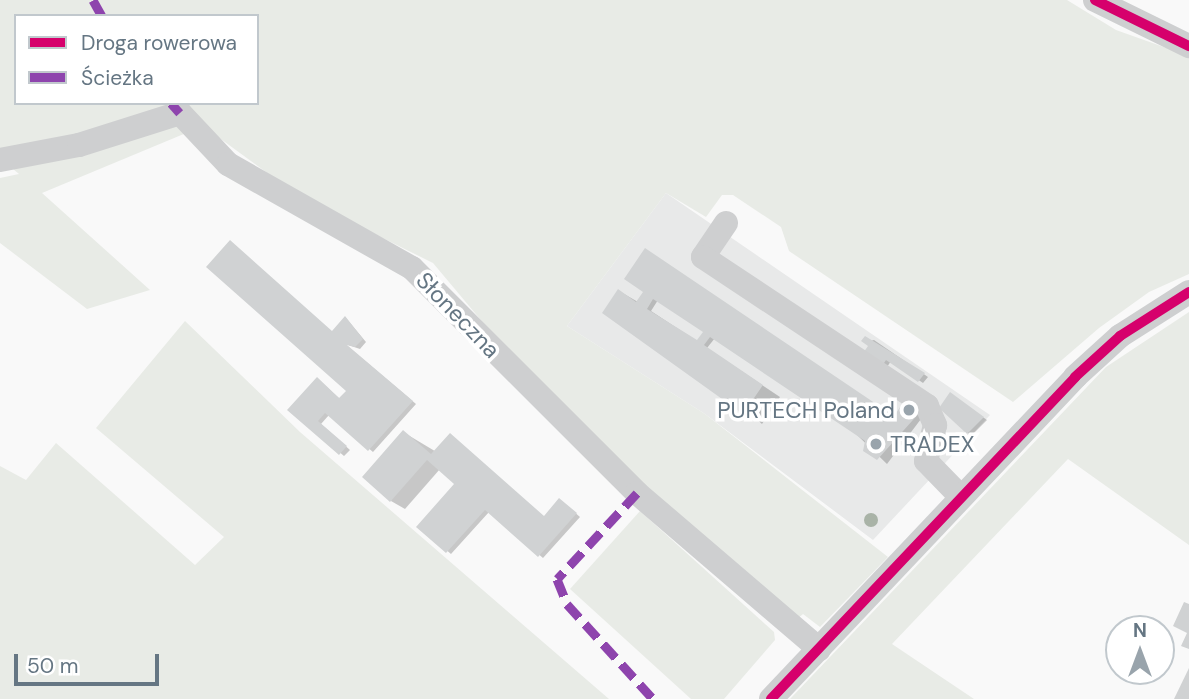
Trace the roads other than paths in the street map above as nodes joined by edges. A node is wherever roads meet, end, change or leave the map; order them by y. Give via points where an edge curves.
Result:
1 (1095, 0) edge
2 (1189, 46) edge
3 (0, 160) edge
4 (726, 223) dead end
5 (1189, 292) edge
6 (961, 497) junction
7 (819, 649) junction
8 (771, 699) edge

1 - 2 street
3 - 7 street, Słoneczna via 79,145 180,113 228,164 412,268 637,493
4 - 6 street via 703,257 927,406 935,425 926,461
5 - 6 street via 1120,336
6 - 7 street
7 - 8 street

